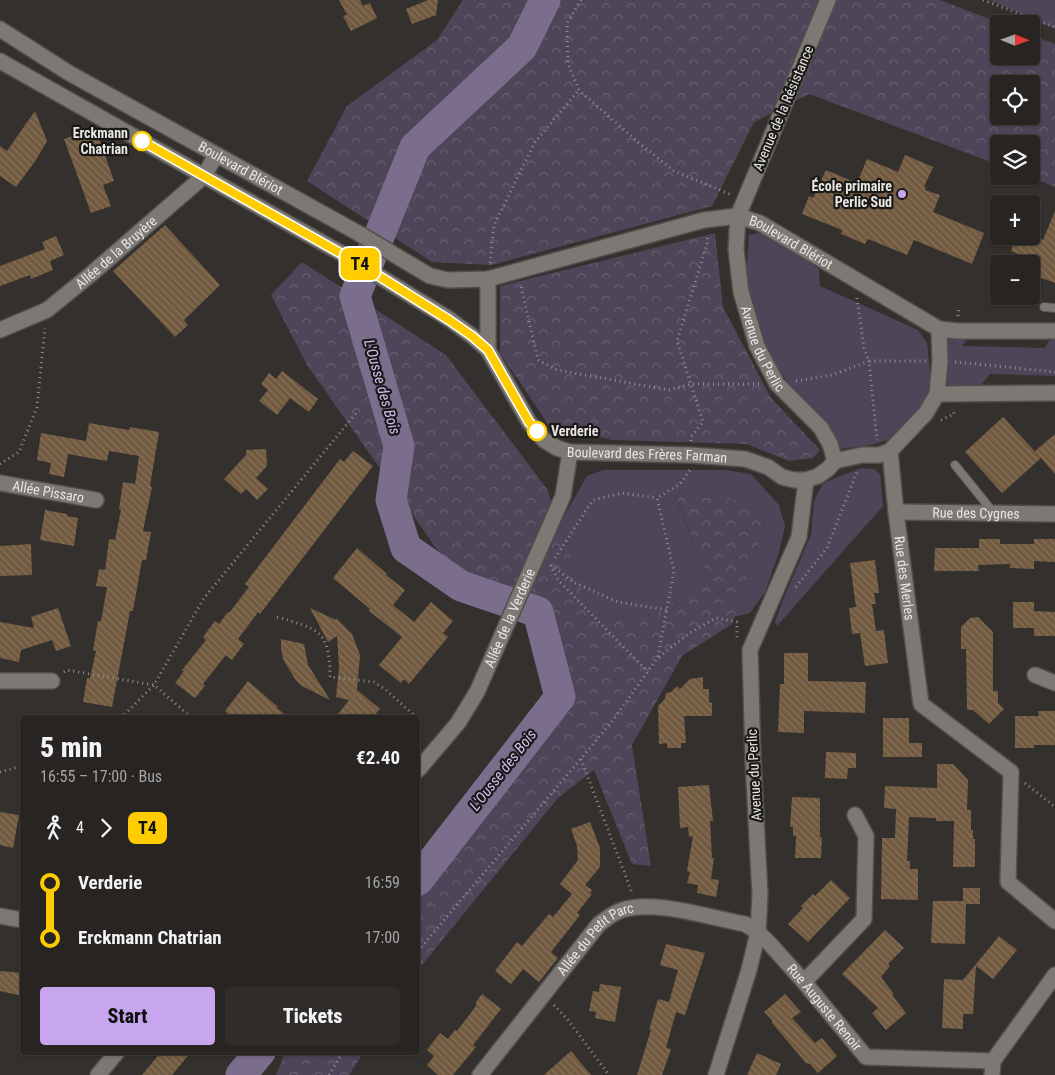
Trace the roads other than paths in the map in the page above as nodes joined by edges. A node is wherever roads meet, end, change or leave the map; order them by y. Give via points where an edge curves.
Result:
1 (828, 0) edge
2 (0, 29) edge
3 (0, 61) edge
4 (216, 155) junction
5 (204, 176) junction
6 (738, 216) junction
7 (488, 279) junction
8 (1044, 307) dead end
9 (1055, 308) edge
10 (939, 329) junction
11 (0, 330) edge
12 (1055, 331) edge
13 (488, 350) junction
14 (1055, 393) edge
15 (937, 394) junction
16 (570, 452) junction
17 (884, 453) junction
18 (835, 461) junction
19 (955, 464) dead end
20 (806, 480) junction
21 (0, 484) edge
22 (96, 500) dead end
23 (896, 512) junction
24 (994, 514) junction
25 (1055, 514) edge
26 (1035, 675) dead end
27 (0, 681) edge
28 (52, 681) road end
29 (1055, 683) edge
30 (420, 768) edge
31 (855, 815) dead end
32 (0, 916) edge
33 (20, 920) edge
34 (1055, 921) edge
35 (758, 932) junction
36 (1055, 975) edge
37 (804, 982) junction
38 (115, 1055) edge
39 (992, 1068) edge
40 (98, 1075) edge
41 (480, 1075) edge
42 (716, 1075) edge

1 - 6 street, Avenue de la Résistance
2 - 4 street, Boulevard Blériot via 69,73
3 - 5 street, Boulevard des Frères Farman
4 - 5 street, Allée de la Bruyère
4 - 7 street, Boulevard Blériot via 430,276 448,280
5 - 11 street, Allée de la Bruyère via 47,310
5 - 13 street, Boulevard des Frères Farman via 378,275 449,320
6 - 7 street, Boulevard Blériot via 704,220
6 - 10 street, Boulevard Blériot via 760,223
6 - 18 street, Avenue du Perlic via 736,249 741,292 757,346 777,384 821,428
7 - 13 street
8 - 9 lane
10 - 12 street, Boulevard Blériot
10 - 15 street
13 - 16 street, Boulevard des Frères Farman via 534,428 544,440
14 - 15 street
15 - 17 street via 926,413
16 - 20 street, Boulevard des Frères Farman via 744,459 782,476
16 - 30 street, Allée de la Verderie via 564,496 476,692
17 - 18 street
17 - 23 street, Rue des Merles
18 - 20 street via 818,476
19 - 24 lane
20 - 35 street, Avenue du Perlic via 799,537 750,650 760,895
21 - 22 street, Allée Pissaro
23 - 24 street, Rue des Cygnes
23 - 34 street, Rue des Merles via 921,704 1011,772 1008,882
24 - 25 street, Rue des Cygnes
26 - 29 street
27 - 28 street
31 - 37 street via 866,836 864,919
32 - 33 street
35 - 37 street, Rue Auguste Renoir
35 - 41 street, Allée du Petit Parc via 745,924 655,906 622,910 599,924
35 - 42 street, Avenue du Perlic
36 - 39 street
37 - 39 street, Rue Auguste Renoir via 866,1057
38 - 40 street

